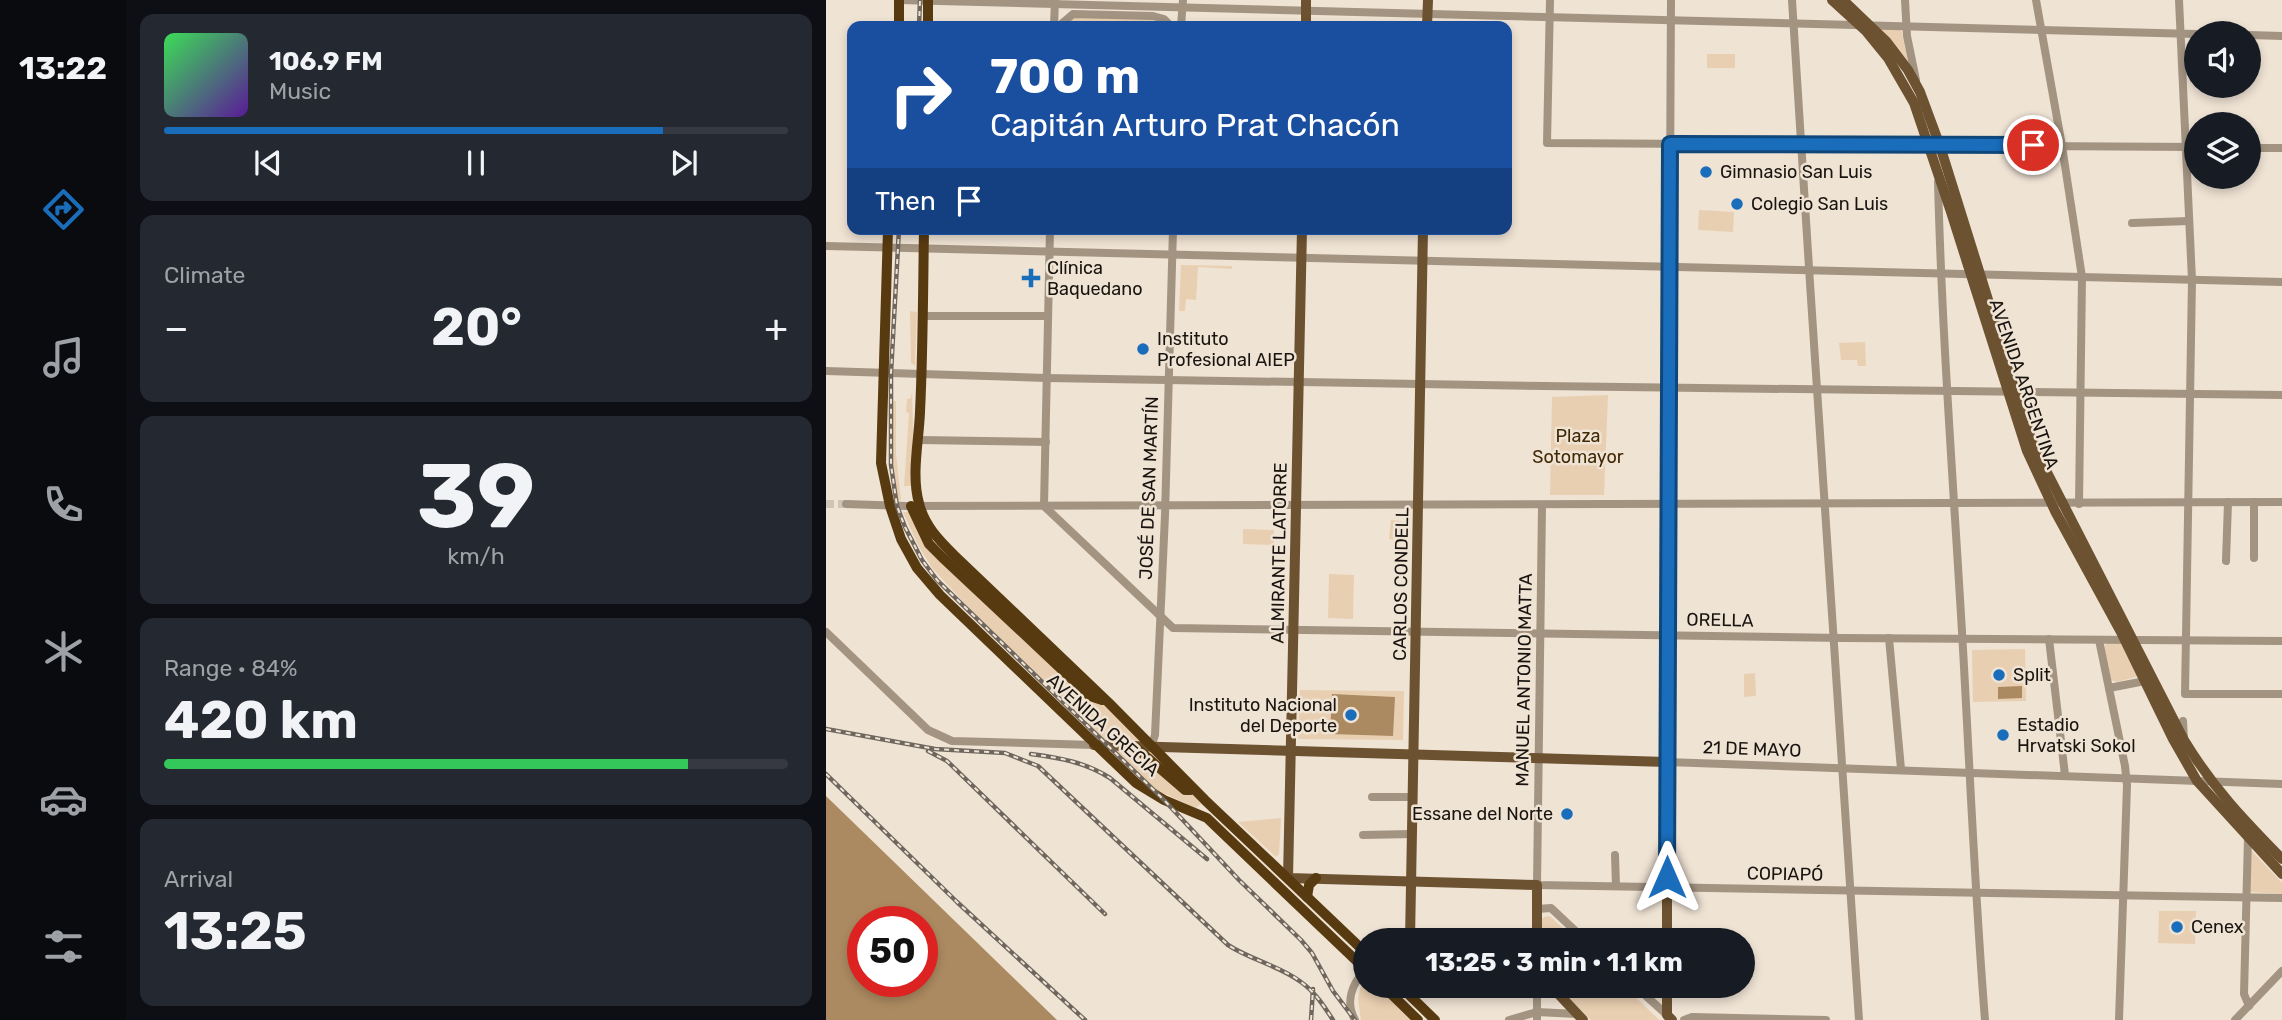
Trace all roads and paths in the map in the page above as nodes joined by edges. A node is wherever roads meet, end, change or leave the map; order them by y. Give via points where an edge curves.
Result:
1 (900, 0) edge
2 (928, 0) edge
3 (1428, 0) edge
4 (1550, 0) edge
5 (1671, 0) edge
6 (1792, 0) edge
7 (1832, 0) edge
8 (1843, 0) edge
9 (1905, 0) edge
10 (2036, 0) edge
11 (2179, 0) edge
12 (1055, 2) edge
13 (1178, 4) edge
14 (1306, 5) edge
15 (1427, 14) junction
16 (1549, 17) junction
17 (1671, 20) junction
18 (899, 21) edge
19 (928, 21) edge
20 (1057, 21) edge
21 (1064, 21) edge
22 (1165, 21) edge
23 (1427, 21) edge
24 (1793, 23) junction
25 (1860, 25) junction
26 (1871, 25) junction
27 (1906, 26) junction
28 (2041, 29) junction
29 (2180, 33) junction
30 (2184, 33) edge
31 (2261, 35) edge
32 (2282, 36) edge
33 (1917, 85) junction
34 (2184, 124) edge
35 (1670, 144) junction
36 (1802, 145) junction
37 (1934, 146) junction
38 (2062, 146) junction
39 (2184, 147) edge
40 (2261, 148) edge
41 (2282, 148) edge
42 (1938, 172) junction
43 (2187, 189) edge
44 (2189, 221) junction
45 (2132, 223) dead end
46 (887, 235) edge
47 (924, 235) edge
48 (1050, 235) edge
49 (1173, 235) edge
50 (1301, 235) edge
51 (1423, 235) edge
52 (826, 247) edge
53 (886, 250) junction
54 (923, 250) junction
55 (1049, 253) junction
56 (1172, 256) junction
57 (1301, 258) junction
58 (1423, 261) junction
59 (1670, 267) junction
60 (1810, 270) junction
61 (1940, 272) junction
62 (1975, 273) junction
63 (2082, 277) junction
64 (2192, 280) junction
65 (2282, 282) edge
66 (923, 316) junction
67 (1048, 316) junction
68 (826, 371) edge
69 (883, 373) junction
70 (922, 374) junction
71 (1046, 378) junction
72 (1168, 380) junction
73 (1298, 382) junction
74 (1420, 383) junction
75 (1669, 387) junction
76 (1818, 389) junction
77 (1946, 391) junction
78 (2012, 392) junction
79 (2081, 393) junction
80 (2190, 394) junction
81 (2282, 395) edge
82 (919, 440) junction
83 (1046, 442) junction
84 (2228, 502) junction
85 (2254, 502) junction
86 (2282, 502) edge
87 (2079, 503) junction
88 (2188, 503) junction
89 (846, 504) tunnel mouth
90 (1953, 504) junction
91 (2057, 504) junction
92 (1668, 505) junction
93 (1824, 505) junction
94 (890, 506) junction
95 (915, 506) junction
96 (1044, 506) junction
97 (1166, 506) junction
98 (1296, 506) junction
99 (1418, 506) junction
100 (1542, 506) junction
101 (2254, 558) dead end
102 (2226, 561) dead end
103 (1161, 618) junction
104 (1293, 631) junction
105 (826, 632) edge
106 (1416, 633) junction
107 (1541, 634) junction
108 (1668, 635) junction
109 (1833, 638) junction
110 (1889, 638) junction
111 (1962, 638) junction
112 (2049, 639) junction
113 (2099, 639) junction
114 (2128, 640) junction
115 (2186, 640) junction
116 (2282, 641) edge
117 (2145, 681) junction
118 (2109, 688) junction
119 (2282, 694) edge
120 (2183, 721) dead end
121 (2183, 740) junction
122 (1094, 745) junction
123 (1134, 746) junction
124 (1151, 747) junction
125 (1291, 751) junction
126 (1413, 754) junction
127 (1539, 758) junction
128 (1667, 762) junction
129 (1840, 767) junction
130 (1901, 769) junction
131 (1969, 772) junction
132 (2064, 775) junction
133 (2126, 777) junction
134 (2197, 781) junction
135 (2210, 781) junction
136 (2282, 784) edge
137 (1193, 789) junction
138 (1372, 797) dead end
139 (1412, 797) junction
140 (1412, 834) junction
141 (1363, 835) dead end
142 (2248, 837) junction
143 (1615, 855) dead end
144 (2282, 859) edge
145 (1263, 872) junction
146 (2282, 874) edge
147 (1288, 878) junction
148 (1317, 878) junction
149 (1411, 882) junction
150 (1537, 885) junction
151 (1616, 886) junction
152 (1667, 886) junction
153 (1851, 891) junction
154 (1975, 894) junction
155 (1287, 895) junction
156 (2123, 896) junction
157 (1307, 897) junction
158 (2246, 898) junction
159 (2282, 898) edge
160 (1537, 909) junction
161 (1410, 928) edge
162 (1537, 928) edge
163 (1572, 928) edge
164 (1667, 928) edge
165 (1353, 941) edge
166 (1353, 958) edge
167 (2282, 971) edge
168 (1353, 989) edge
169 (1395, 998) edge
170 (1415, 998) edge
171 (1537, 998) edge
172 (1562, 998) edge
173 (1648, 998) edge
174 (1668, 998) edge
175 (2249, 1006) junction
176 (1537, 1016) edge
177 (1580, 1017) edge
178 (1670, 1018) edge
179 (1355, 1020) edge
180 (1418, 1020) edge
181 (1435, 1020) edge
182 (1509, 1020) edge
183 (1684, 1020) edge
184 (1826, 1020) edge
185 (1859, 1020) edge
186 (1985, 1020) edge
187 (2119, 1020) edge
188 (2235, 1020) edge

1 - 2 street
1 - 18 highway
2 - 12 street
2 - 19 highway
3 - 15 main road
4 - 16 street
5 - 17 street
6 - 24 street
7 - 25 main road, AVENIDA ARGENTINA
8 - 26 main road, AVENIDA ARGENTINA
9 - 27 street
10 - 28 street
11 - 29 street
12 - 13 street
12 - 20 street
13 - 14 street
14 - 15 street
15 - 16 street
15 - 23 main road
16 - 17 street
16 - 35 street via 1547,143
17 - 24 street
17 - 35 street
21 - 22 street via 1073,15 1153,16
24 - 25 street
24 - 36 street
25 - 26 street
25 - 37 main road, AVENIDA ARGENTINA via 1904,83
26 - 27 street
26 - 33 main road, AVENIDA ARGENTINA
27 - 28 street
27 - 33 street
28 - 29 street
28 - 38 street
29 - 30 street
29 - 34 street
31 - 32 street
33 - 37 main road, AVENIDA ARGENTINA
35 - 36 street
35 - 59 street
36 - 37 street
36 - 60 street
37 - 38 street
37 - 42 main road, AVENIDA ARGENTINA
37 - 62 main road, AVENIDA ARGENTINA
38 - 39 street
38 - 63 street
40 - 41 street
42 - 61 street
42 - 62 main road, AVENIDA ARGENTINA
43 - 44 street
44 - 45 street
44 - 64 street
46 - 53 highway, AVENIDA GRECIA
47 - 54 highway
48 - 55 street
49 - 56 street, JOSÉ DE SAN MARTÍN
50 - 57 main road, ALMIRANTE LATORRE
51 - 58 main road, CARLOS CONDELL
52 - 53 street
53 - 54 street
53 - 69 highway, AVENIDA GRECIA
54 - 55 street
54 - 66 highway
55 - 56 street
55 - 67 street
56 - 57 street
56 - 72 street, JOSÉ DE SAN MARTÍN
57 - 58 street
57 - 73 main road, ALMIRANTE LATORRE
58 - 59 street
58 - 74 main road, CARLOS CONDELL
59 - 60 street
59 - 75 street
60 - 61 street
60 - 76 street
61 - 62 street
61 - 77 street
62 - 63 street
62 - 78 main road, AVENIDA ARGENTINA
63 - 64 street
63 - 79 street
64 - 65 street
64 - 80 street
66 - 67 street
66 - 70 highway
67 - 71 street
68 - 69 street
69 - 70 street
69 - 94 highway, AVENIDA GRECIA via 881,463
70 - 71 street
70 - 82 highway
71 - 72 street
71 - 83 street
72 - 73 street
72 - 97 street, JOSÉ DE SAN MARTÍN
73 - 74 street
73 - 98 main road, ALMIRANTE LATORRE
74 - 75 street
74 - 99 main road, CARLOS CONDELL
75 - 76 street
75 - 92 street
76 - 77 street
76 - 93 street
77 - 78 street
77 - 90 street
78 - 79 street
78 - 91 main road, AVENIDA ARGENTINA via 2027,451
79 - 80 street
79 - 87 street
80 - 81 street
80 - 88 street
82 - 83 street
82 - 95 highway
83 - 96 street
84 - 85 street
84 - 88 street
84 - 102 street
85 - 86 street
85 - 101 street
87 - 88 street
87 - 91 street
88 - 115 street
89 - 94 street
90 - 91 street
90 - 93 street
90 - 111 street
91 - 114 main road, AVENIDA ARGENTINA
92 - 93 street
92 - 100 street
92 - 108 street
93 - 109 street
94 - 95 street
94 - 122 highway, AVENIDA GRECIA via 901,540 940,595
95 - 96 street
95 - 124 highway, AVENIDA GRECIA via 935,537
96 - 97 street
96 - 103 street
97 - 98 street
97 - 103 street, JOSÉ DE SAN MARTÍN
98 - 99 street
98 - 104 main road, ALMIRANTE LATORRE
99 - 100 street
99 - 106 main road, CARLOS CONDELL
100 - 107 street, MANUEL ANTONIO MATTA
103 - 104 street, ORELLA via 1173,628
103 - 124 street, JOSÉ DE SAN MARTÍN
104 - 106 street, ORELLA
104 - 125 main road, ALMIRANTE LATORRE
105 - 122 street via 939,737
106 - 107 street, ORELLA
106 - 126 main road, CARLOS CONDELL
107 - 108 street, ORELLA
107 - 127 street, MANUEL ANTONIO MATTA
108 - 109 street, ORELLA
108 - 128 street
109 - 110 street, ORELLA
109 - 129 street
110 - 111 street, ORELLA
110 - 130 street
111 - 112 street, ORELLA
111 - 131 street
112 - 113 street, ORELLA
112 - 132 street
113 - 114 street, ORELLA
113 - 118 street
114 - 115 street, ORELLA
114 - 117 main road, AVENIDA ARGENTINA
114 - 121 main road, AVENIDA ARGENTINA
115 - 116 street, ORELLA
115 - 119 street via 2185,694
117 - 118 street
117 - 134 main road, AVENIDA ARGENTINA
118 - 133 street
120 - 121 street
121 - 135 main road, AVENIDA ARGENTINA
122 - 123 main road, 21 DE MAYO
122 - 145 highway, AVENIDA GRECIA via 1136,783 1207,818
123 - 124 main road, 21 DE MAYO
123 - 137 highway via 1185,790
124 - 125 main road, 21 DE MAYO
124 - 137 highway, AVENIDA GRECIA
125 - 126 main road, 21 DE MAYO
125 - 147 main road, ALMIRANTE LATORRE
126 - 127 main road, 21 DE MAYO
126 - 139 main road, CARLOS CONDELL
127 - 128 main road, 21 DE MAYO
127 - 150 street, MANUEL ANTONIO MATTA
128 - 129 street, 21 DE MAYO
128 - 152 main road
129 - 130 street, 21 DE MAYO
129 - 153 street
130 - 131 street, 21 DE MAYO
131 - 132 street, 21 DE MAYO
131 - 154 street
132 - 133 street, 21 DE MAYO
133 - 134 street, 21 DE MAYO
133 - 156 street
134 - 135 street, 21 DE MAYO
134 - 142 main road, AVENIDA ARGENTINA
135 - 136 street, 21 DE MAYO
135 - 144 main road, AVENIDA ARGENTINA
137 - 147 highway, AVENIDA GRECIA
138 - 139 street
139 - 140 main road, CARLOS CONDELL
140 - 141 street
140 - 149 main road, CARLOS CONDELL
142 - 146 main road, AVENIDA ARGENTINA
142 - 158 street
143 - 151 street
145 - 147 highway
145 - 155 highway, AVENIDA GRECIA
147 - 148 main road, COPIAPÓ
147 - 155 highway
147 - 157 highway, AVENIDA GRECIA
148 - 149 main road, COPIAPÓ
148 - 157 highway
149 - 150 main road, COPIAPÓ
149 - 161 main road, CARLOS CONDELL
150 - 151 street, COPIAPÓ
150 - 160 main road, MANUEL ANTONIO MATTA
151 - 152 street, COPIAPÓ
152 - 153 street, COPIAPÓ
152 - 164 main road
153 - 154 street, COPIAPÓ
153 - 185 street
154 - 156 street, COPIAPÓ
154 - 186 street
155 - 166 highway, AVENIDA GRECIA
156 - 158 street, COPIAPÓ
156 - 187 street
157 - 165 highway, AVENIDA GRECIA
158 - 159 street, COPIAPÓ
158 - 175 street via 2244,994
160 - 162 main road, MANUEL ANTONIO MATTA
160 - 163 street via 1550,908
167 - 175 street
168 - 179 street via 1350,1010
169 - 180 highway
170 - 181 highway
171 - 176 street
172 - 177 main road
173 - 178 street
174 - 178 main road
175 - 188 street
176 - 177 street
176 - 182 street
183 - 184 street

